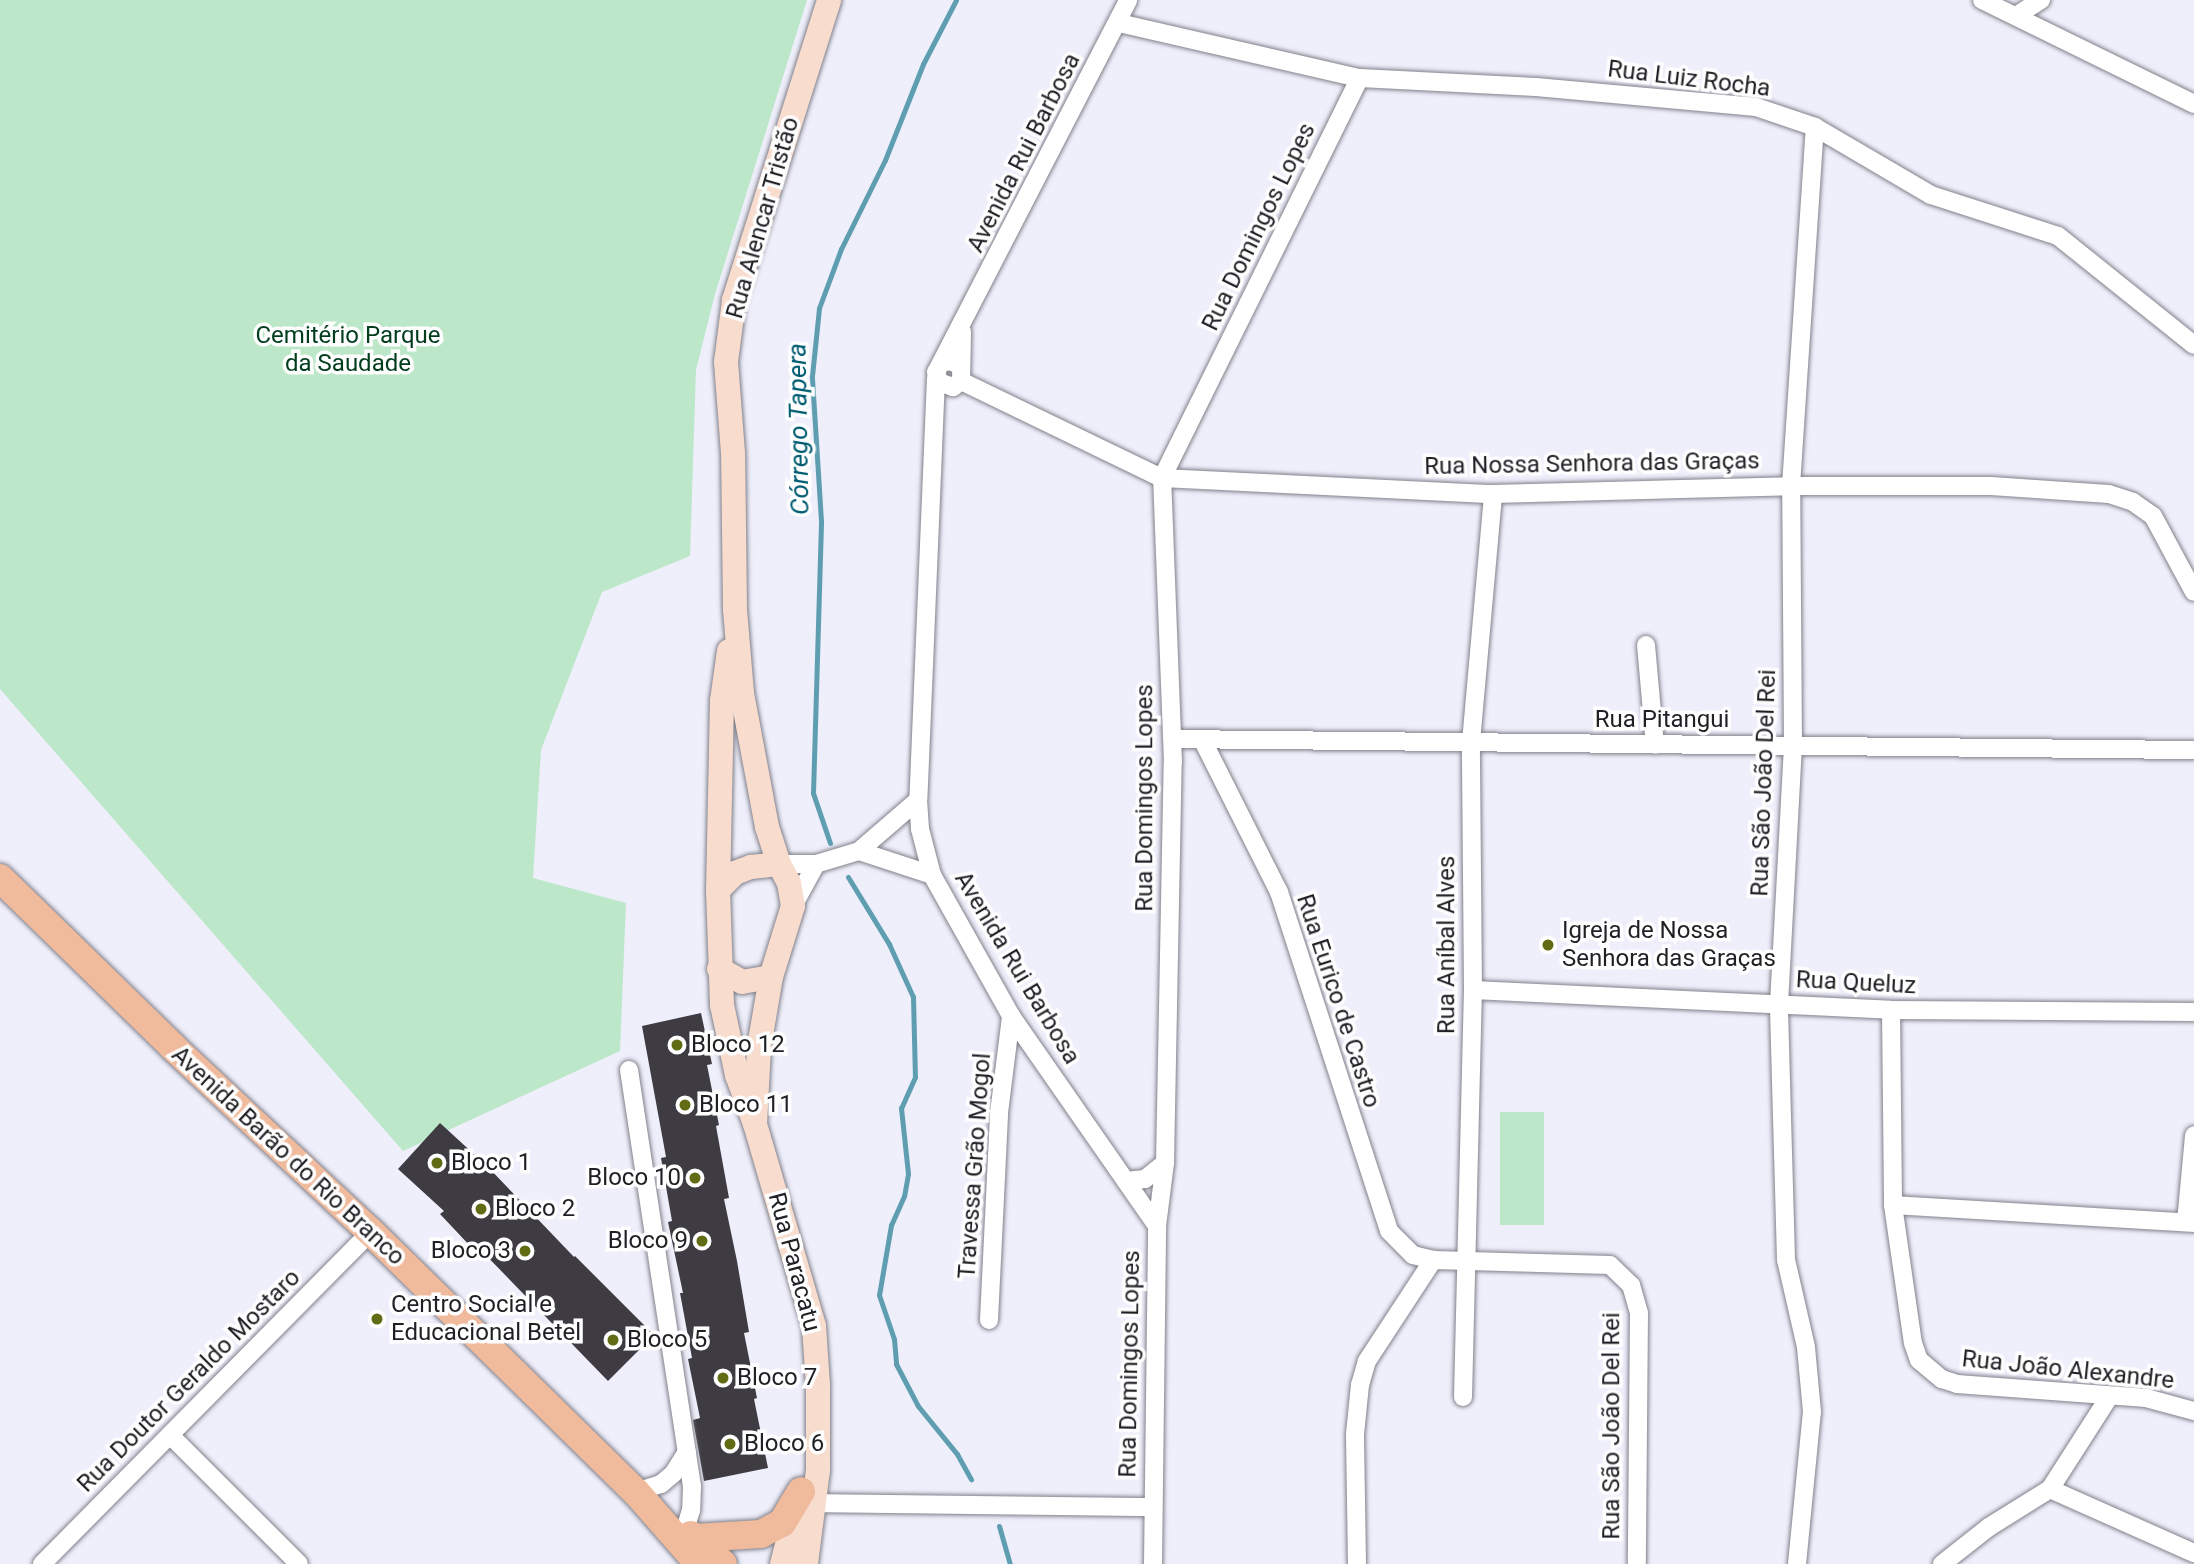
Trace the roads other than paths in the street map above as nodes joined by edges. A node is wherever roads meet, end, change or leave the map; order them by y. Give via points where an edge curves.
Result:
1 (829, 0) edge
2 (1128, 0) edge
3 (1982, 0) edge
4 (2041, 0) edge
5 (2016, 16) junction
6 (1119, 23) junction
7 (1360, 78) junction
8 (2194, 104) edge
9 (1815, 127) junction
10 (962, 328) junction
11 (2194, 345) edge
12 (939, 370) junction
13 (958, 378) junction
14 (933, 411) junction
15 (1161, 478) junction
16 (1791, 486) junction
17 (1493, 494) junction
18 (2194, 592) edge
19 (735, 609) junction
20 (1646, 645) dead end
21 (1172, 739) junction
22 (1203, 741) junction
23 (1471, 742) junction
24 (1793, 745) junction
25 (1654, 746) junction
26 (2194, 750) edge
27 (918, 800) junction
28 (859, 851) junction
29 (816, 863) junction
30 (779, 864) junction
31 (932, 875) junction
32 (0, 878) edge
33 (718, 890) junction
34 (793, 906) junction
35 (719, 969) junction
36 (771, 977) junction
37 (1474, 990) junction
38 (1779, 1004) junction
39 (1891, 1010) junction
40 (2194, 1012) edge
41 (1011, 1016) junction
42 (629, 1070) dead end
43 (755, 1124) junction
44 (2194, 1135) edge
45 (1165, 1163) junction
46 (1126, 1181) junction
47 (1893, 1205) junction
48 (2190, 1223) edge
49 (1157, 1226) junction
50 (371, 1232) junction
51 (1433, 1260) junction
52 (1464, 1261) junction
53 (989, 1320) dead end
54 (1463, 1397) dead end
55 (2109, 1397) junction
56 (2194, 1411) edge
57 (170, 1435) junction
58 (687, 1452) junction
59 (2050, 1489) junction
60 (636, 1492) junction
61 (808, 1497) junction
62 (1152, 1507) junction
63 (693, 1544) edge
64 (2194, 1553) edge
65 (43, 1564) edge
66 (299, 1564) edge
67 (723, 1564) edge
68 (782, 1564) edge
69 (806, 1564) edge
70 (1153, 1564) edge
71 (1357, 1564) edge
72 (1637, 1564) edge
73 (1797, 1564) edge
74 (1942, 1564) edge

1 - 19 main road, Rua Alencar Tristão via 734,300 726,362 733,453
2 - 6 street, Avenida Rui Barbosa
3 - 5 street
4 - 5 street
5 - 8 street
6 - 7 street, Rua Luiz Rocha
6 - 10 street, Avenida Rui Barbosa
7 - 9 street, Rua Luiz Rocha via 1536,87 1756,107
7 - 15 street, Rua Domingos Lopes
9 - 11 street, Rua Luiz Rocha via 1931,195 2058,236
9 - 16 street, Rua São João Del Rei
10 - 12 street, Avenida Rui Barbosa
10 - 13 street, Avenida Rui Barbosa
12 - 13 street via 951,361
12 - 13 street via 943,386
12 - 14 street, Avenida Rui Barbosa
13 - 14 street
13 - 15 street, Rua Nossa Senhora das Graças
14 - 27 street, Avenida Rui Barbosa
15 - 17 street, Rua Nossa Senhora das Graças
15 - 21 street, Rua Domingos Lopes
16 - 17 street, Rua Nossa Senhora das Graças
16 - 18 street, Rua Nossa Senhora das Graças via 1991,486 2109,494 2133,502 2153,516
16 - 24 street, Rua São João Del Rei
17 - 23 street, Rua Aníbal Alves
19 - 30 main road, Rua Alencar Tristão via 744,705 767,827
19 - 33 main road, Rua Alencar Tristão via 722,701
20 - 25 street
21 - 22 street, Rua Pitangui
21 - 45 street, Rua Domingos Lopes
22 - 23 street, Rua Pitangui
22 - 51 street, Rua Eurico de Castro via 1279,892 1381,1214 1399,1244 1413,1255
23 - 25 street, Rua Pitangui
23 - 37 street, Rua Aníbal Alves
24 - 25 street, Rua Pitangui
24 - 26 street, Rua Pitangui
24 - 38 street, Rua São João Del Rei
27 - 28 street
27 - 31 street, Avenida Rui Barbosa
28 - 29 street
28 - 31 street
29 - 30 street
29 - 34 street
30 - 33 main road via 735,873
30 - 34 main road
31 - 41 street, Avenida Rui Barbosa
32 - 50 main road, Avenida Barão do Rio Branco
33 - 35 main road, Rua Paracatu
34 - 36 main road, Rua Paracatu
35 - 36 main road via 742,982
35 - 43 main road, Rua Paracatu via 737,1074
36 - 43 main road, Rua Paracatu via 759,1047
37 - 38 street, Rua Queluz
37 - 52 street, Rua Aníbal Alves
38 - 39 street, Rua Queluz
38 - 73 street, Rua São João Del Rei via 1786,1260 1806,1347 1812,1412
39 - 40 street, Rua Queluz
39 - 47 street, Rua João Alexandre
41 - 46 street, Avenida Rui Barbosa
41 - 53 street, Travessa Grão Mogol via 999,1113
42 - 58 street
43 - 61 main road, Rua Paracatu via 814,1326 816,1446
44 - 48 street
45 - 46 street via 1145,1179
45 - 49 street, Rua Domingos Lopes
46 - 49 street, Avenida Rui Barbosa
47 - 48 street
47 - 55 street, Rua João Alexandre via 1913,1343 1919,1360 1930,1371 1957,1384
49 - 62 street, Rua Domingos Lopes
50 - 57 street, Rua Doutor Geraldo Mostaro
50 - 60 main road, Avenida Barão do Rio Branco
51 - 52 street, Rua São João Del Rei
51 - 71 street via 1373,1351 1360,1385 1355,1434
52 - 54 street, Rua Aníbal Alves
52 - 72 street, Rua São João Del Rei via 1610,1265 1632,1285 1639,1313
55 - 56 street, Rua João Alexandre via 2146,1398
55 - 59 street
57 - 65 street, Rua Doutor Geraldo Mostaro
57 - 66 street
58 - 60 street via 661,1484
58 - 63 street
59 - 64 street
59 - 74 street
60 - 63 main road, Avenida Barão do Rio Branco
61 - 62 street
61 - 63 main road via 782,1523 761,1534
61 - 68 main road, Rua Paracatu
61 - 69 main road, Rua Paracatu
62 - 70 street, Rua Domingos Lopes
63 - 67 main road, Avenida Barão do Rio Branco

